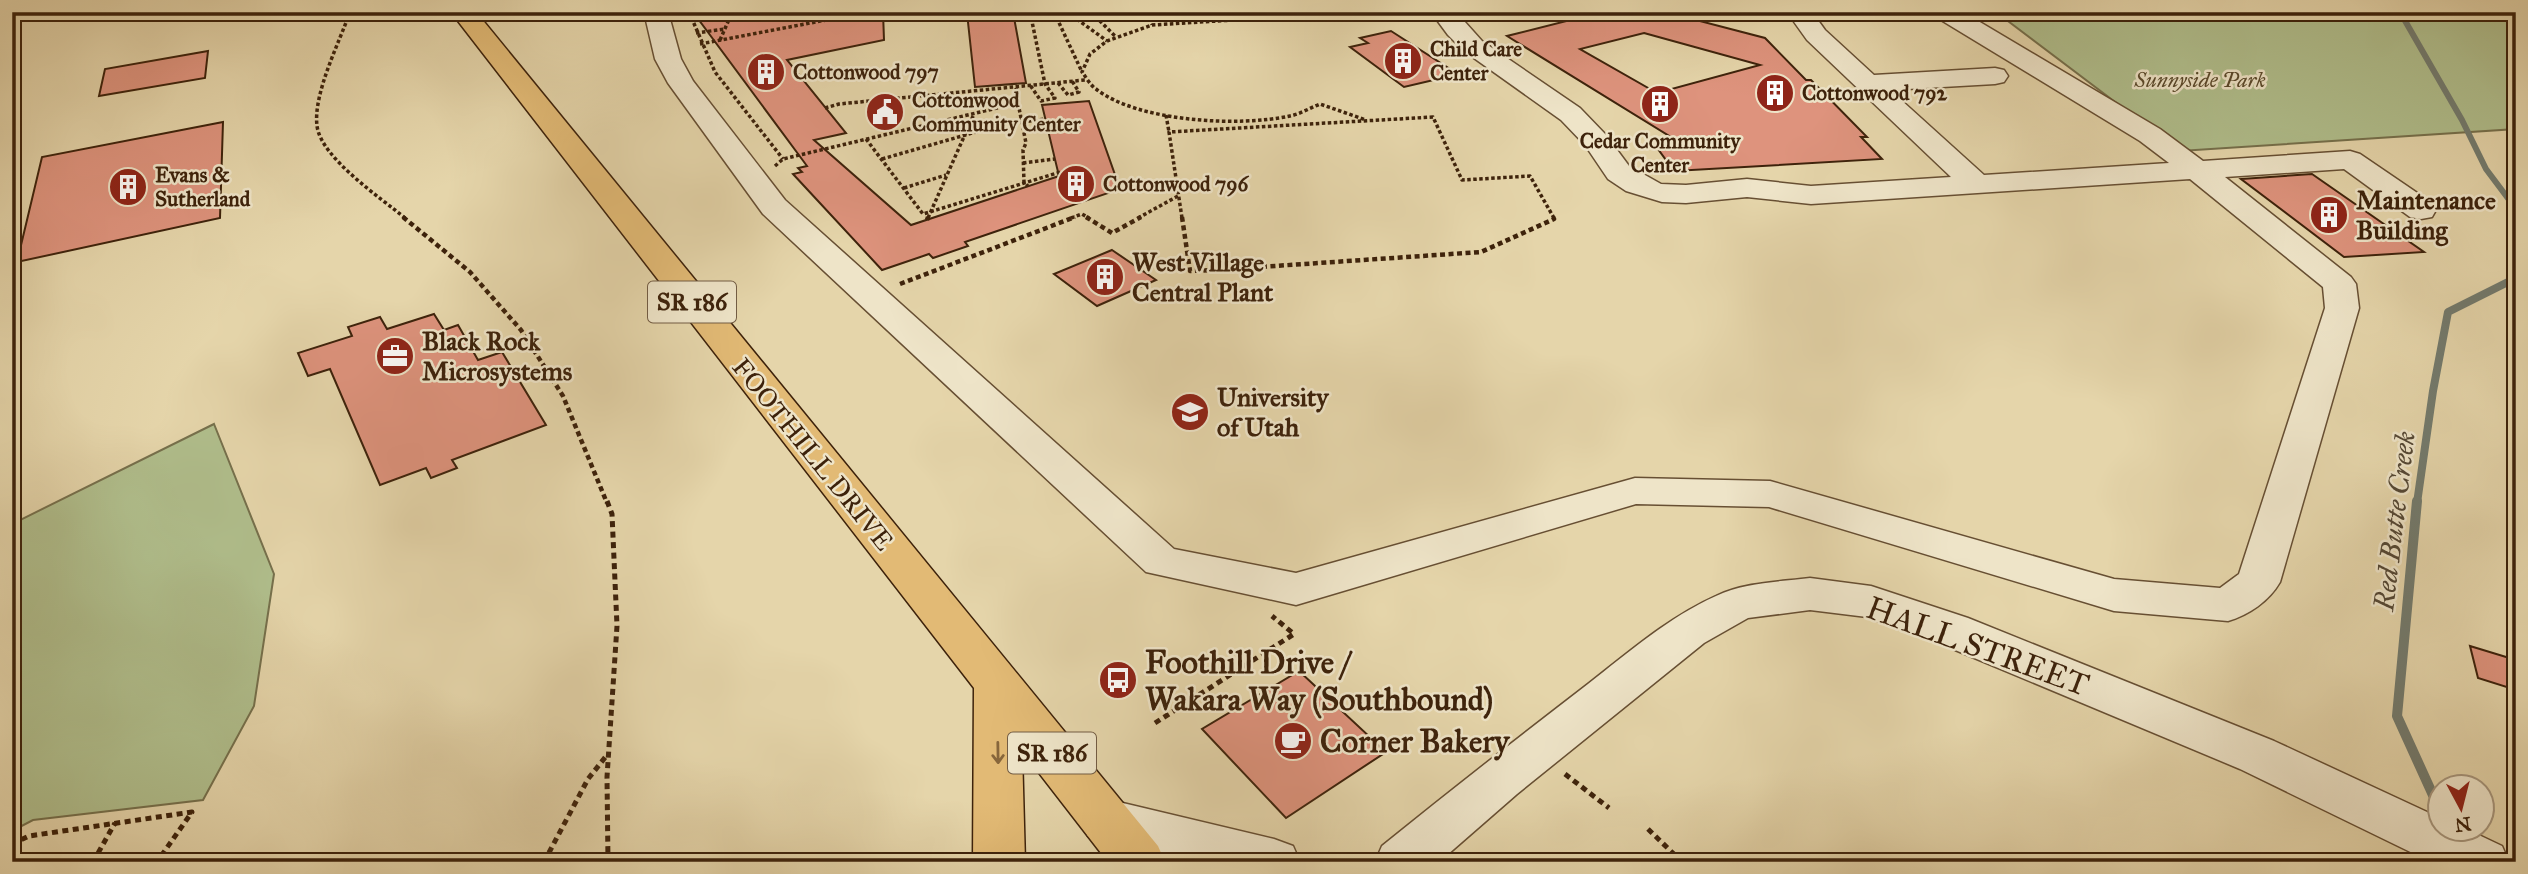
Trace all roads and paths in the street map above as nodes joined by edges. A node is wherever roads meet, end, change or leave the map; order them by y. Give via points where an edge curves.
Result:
1 (32, 12) edge
2 (350, 12) edge
3 (463, 12) edge
4 (656, 12) edge
5 (689, 12) edge
6 (868, 12) edge
7 (897, 12) edge
8 (1030, 12) edge
9 (1054, 12) edge
10 (1067, 12) edge
11 (1091, 12) edge
12 (1150, 12) edge
13 (1365, 12) edge
14 (1443, 12) edge
15 (1799, 12) edge
16 (1945, 12) edge
17 (12, 15) edge
18 (731, 15) dead end
19 (895, 18) dead end
20 (1152, 25) junction
21 (725, 29) junction
22 (696, 33) junction
23 (1116, 37) junction
24 (720, 40) junction
25 (1107, 41) junction
26 (700, 44) junction
27 (1082, 72) junction
28 (1995, 76) dead end
29 (1085, 80) junction
30 (1073, 81) junction
31 (1058, 83) junction
32 (1868, 83) junction
33 (1045, 84) junction
34 (1030, 85) junction
35 (1016, 87) junction
36 (1018, 103) junction
37 (825, 108) dead end
38 (974, 113) junction
39 (1166, 115) junction
40 (1045, 119) dead end
41 (1021, 120) junction
42 (1370, 121) junction
43 (1169, 132) junction
44 (965, 134) junction
45 (866, 139) junction
46 (882, 159) junction
47 (1055, 159) dead end
48 (1024, 163) junction
49 (2194, 168) junction
50 (1067, 170) dead end
51 (947, 175) junction
52 (1975, 183) junction
53 (1026, 184) junction
54 (904, 188) junction
55 (1179, 196) junction
56 (2421, 210) dead end
57 (931, 212) junction
58 (927, 220) dead end
59 (1245, 268) dead end
60 (1214, 270) dead end
61 (889, 288) dead end
62 (1263, 582) junction
63 (997, 685) junction
64 (1156, 723) dead end
65 (608, 754) junction
66 (1564, 774) dead end
67 (1609, 808) dead end
68 (1107, 821) junction
69 (116, 823) junction
70 (1648, 829) dead end
71 (12, 844) edge
72 (93, 862) edge
73 (157, 862) edge
74 (544, 862) edge
75 (608, 862) edge
76 (999, 862) edge
77 (1139, 862) edge
78 (1274, 862) edge
79 (1401, 862) edge
80 (1682, 862) edge
81 (2483, 862) edge

1 - 17 path
2 - 65 path via 318,102 317,128 335,160 470,272 522,330 563,396 612,514 617,626
3 - 63 main road, FOOTHILL DRIVE / SR 186
4 - 62 street via 667,59 681,83 784,216 1161,561
5 - 22 path
6 - 24 path
7 - 19 path
8 - 33 path
9 - 27 path
10 - 25 path
11 - 23 path
12 - 20 path
13 - 20 path
14 - 52 street via 1453,29 1470,43 1558,103 1587,129 1623,178 1654,191 1747,188 1811,195
15 - 32 street via 1816,35
16 - 49 street via 2117,114
18 - 21 path
20 - 23 path
21 - 22 path
21 - 24 path
22 - 26 path
23 - 25 path
24 - 26 path
25 - 27 path via 1090,54
26 - 45 path via 715,72 783,159
27 - 29 path
28 - 32 street
29 - 30 path
29 - 39 path via 1115,102
30 - 31 path
30 - 31 path via 1079,92 1068,95
31 - 33 path
32 - 52 street
33 - 34 path
33 - 34 path via 1055,98 1041,102
34 - 35 path
35 - 36 path
35 - 37 path
36 - 38 path
36 - 41 path
38 - 44 path
38 - 45 path
39 - 42 path via 1263,120 1320,104
39 - 43 path
40 - 41 path
41 - 44 path
41 - 48 path
42 - 43 path
42 - 59 path via 1433,117 1462,180 1530,176 1554,219 1481,252
43 - 55 path
44 - 46 path
44 - 51 path
45 - 46 path
46 - 54 path
47 - 48 path
48 - 53 path
49 - 52 street
49 - 56 street via 2350,160
49 - 62 street via 2339,284 2342,308 2258,582 2228,604 2114,595 1770,494 1635,491 1296,589
50 - 53 path
51 - 54 path
51 - 57 path
53 - 57 path
54 - 57 path via 923,214
55 - 60 path via 1190,271
55 - 61 path via 1112,233 1082,214
57 - 58 path
62 - 64 path via 1269,614 1294,634
63 - 68 main road, FOOTHILL DRIVE / SR 186
63 -> 76 main road
65 - 74 path via 588,779
65 - 75 path
66 - 67 path
68 - 77 main road, FOOTHILL DRIVE / SR 186
68 - 78 street
69 - 71 path via 29,836
69 - 72 path
69 - 73 path via 192,812
70 - 80 path
79 - 81 street, HALL STREET via 1688,631 1732,606 1810,594 1871,603 1952,630 2257,755

